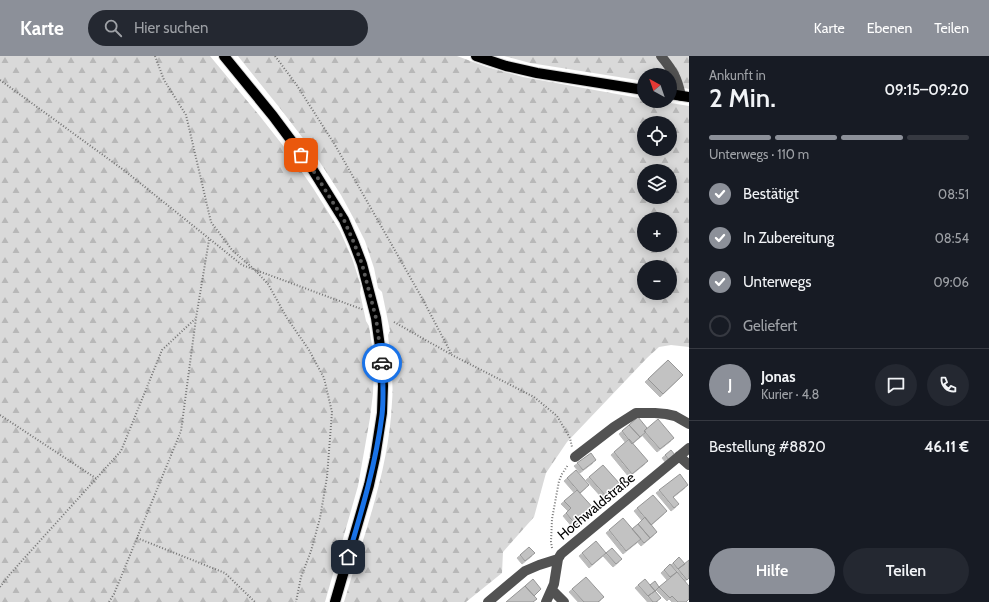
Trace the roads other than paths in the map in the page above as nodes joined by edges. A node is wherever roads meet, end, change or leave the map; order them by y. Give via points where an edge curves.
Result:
1 (224, 56) edge
2 (476, 56) edge
3 (661, 56) edge
4 (637, 89) edge
5 (685, 97) edge
6 (689, 424) edge
7 (689, 448) edge
8 (679, 456) junction
9 (575, 457) road end
10 (689, 465) edge
11 (558, 559) junction
12 (552, 590) junction
13 (335, 602) edge
14 (488, 602) edge
15 (546, 602) edge
16 (564, 602) edge

1 - 13 main road via 311,167 344,220 362,264 376,318 383,386 380,432 369,485
2 - 4 main road via 537,73
3 - 5 street via 673,72
6 - 9 street via 666,414 636,413
7 - 8 street, Hochwaldstraße
8 - 10 street
8 - 11 street, Hochwaldstraße via 566,549
11 - 12 street, Hochwaldstraße
11 - 14 street via 525,571
12 - 15 street, Hochwaldstraße
12 - 16 street

